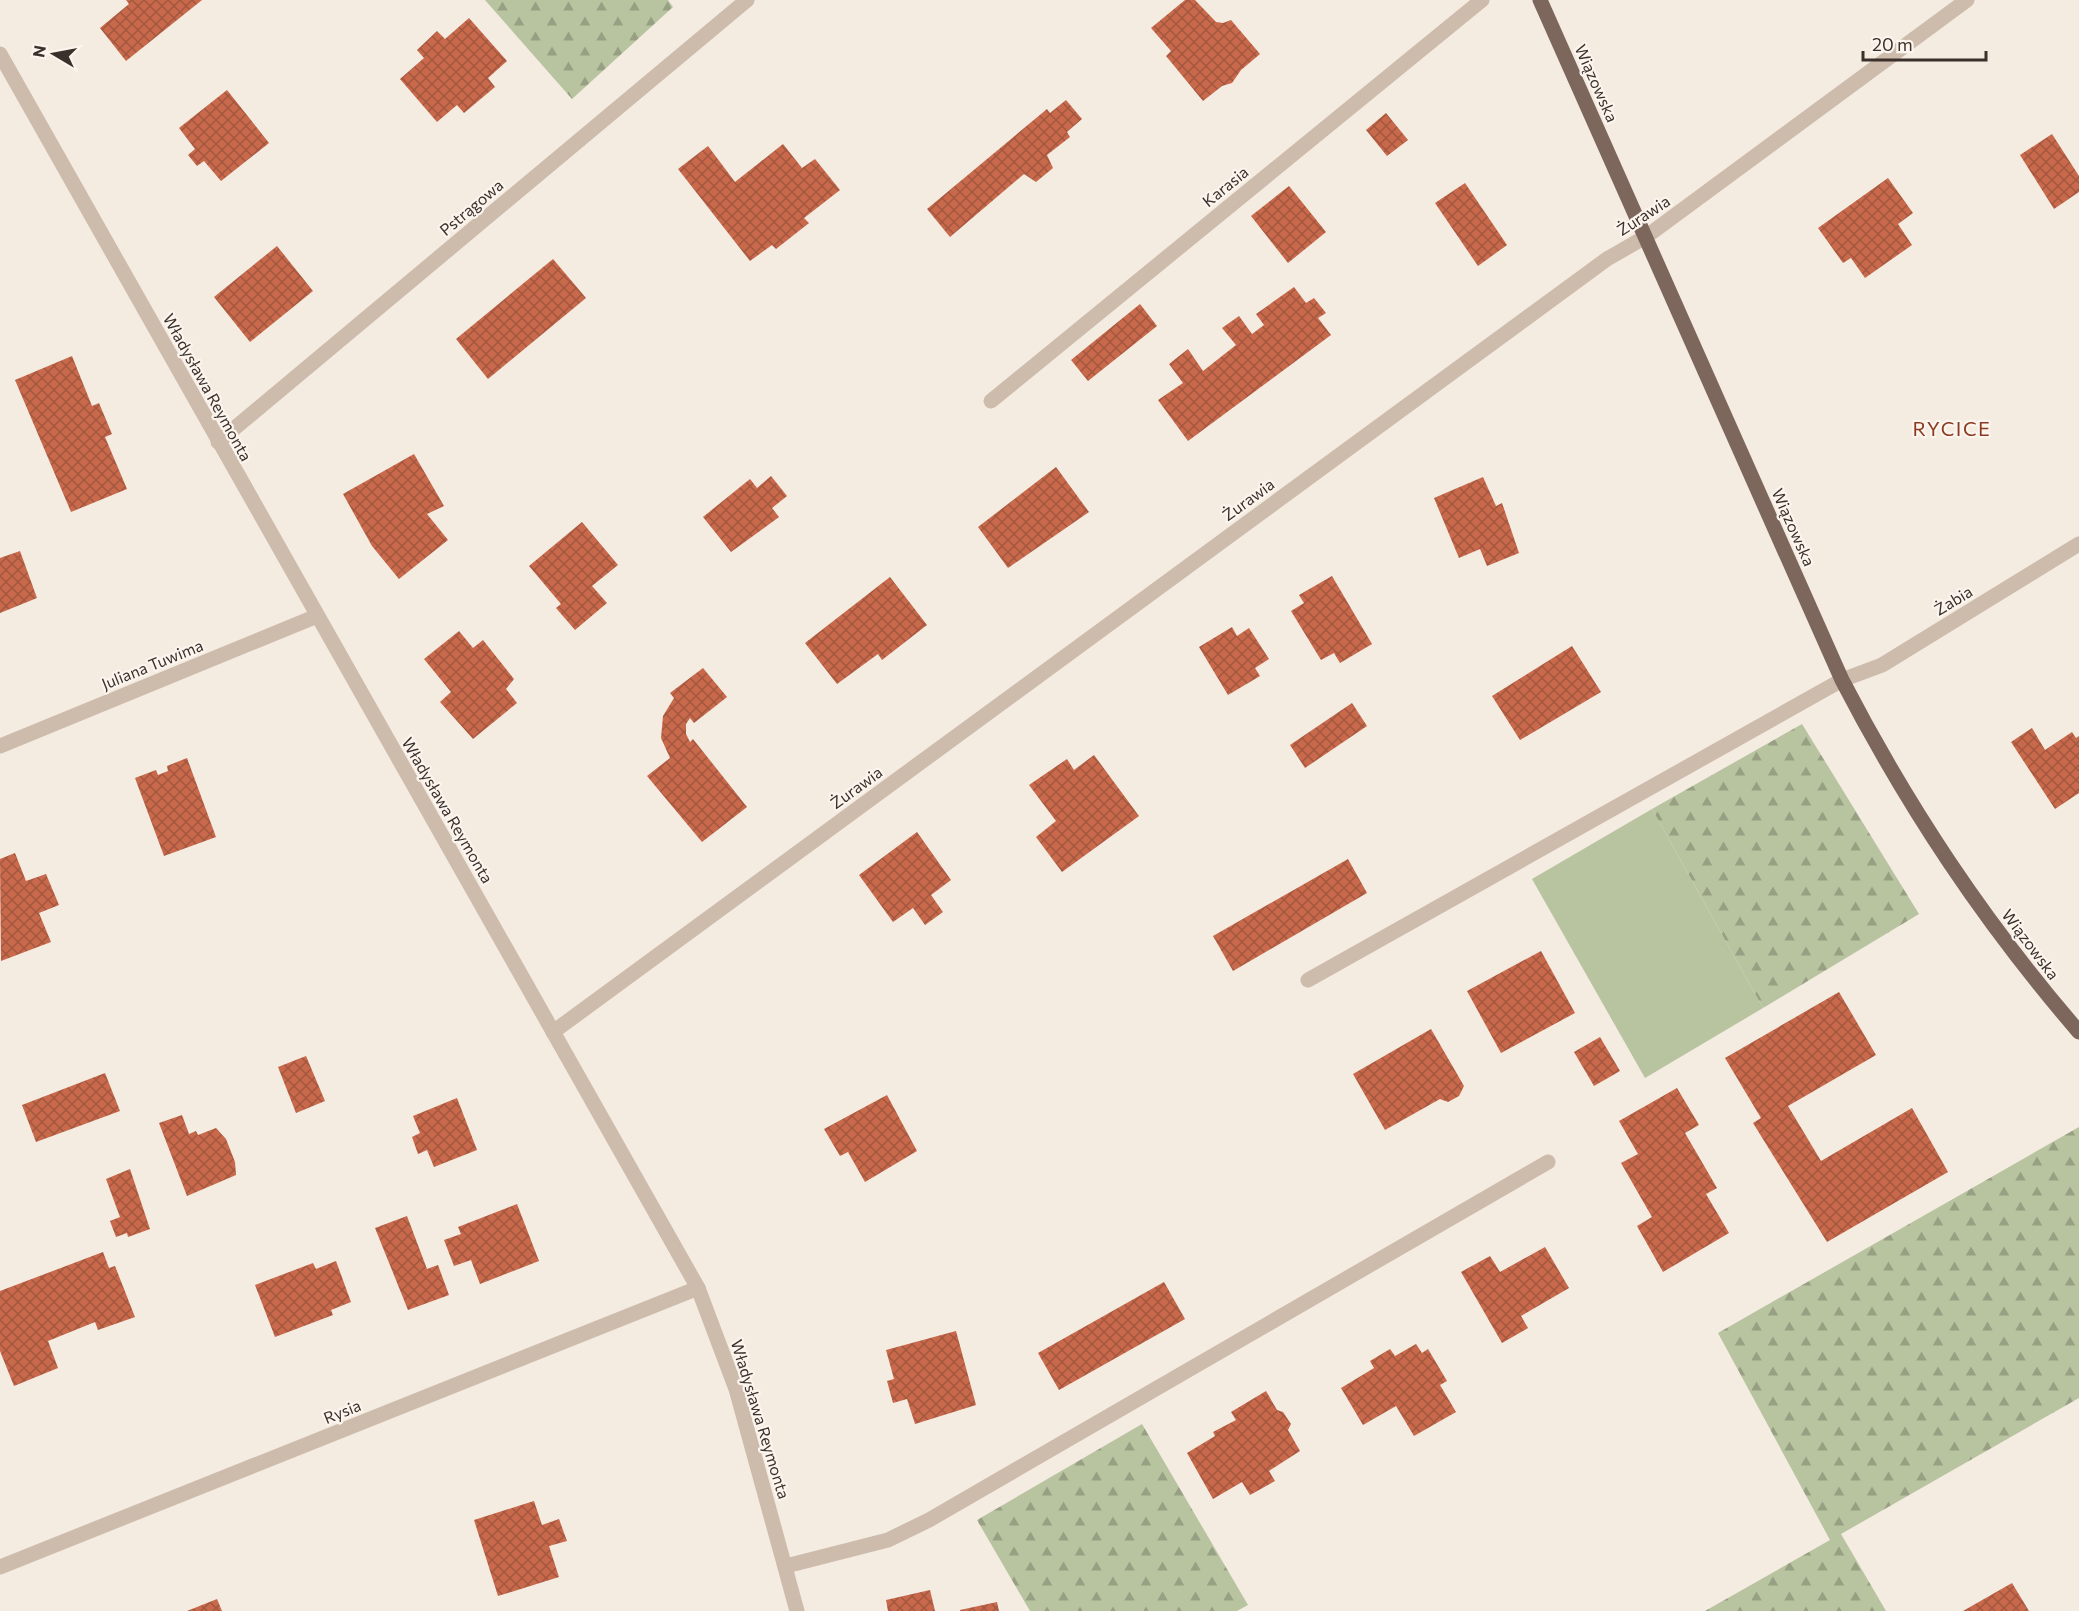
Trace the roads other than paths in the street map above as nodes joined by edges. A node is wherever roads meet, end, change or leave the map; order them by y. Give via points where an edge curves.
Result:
1 (747, 0) edge
2 (1482, 0) edge
3 (1540, 0) edge
4 (1967, 0) edge
5 (0, 54) edge
6 (1647, 236) junction
7 (991, 401) dead end
8 (218, 442) junction
9 (2079, 544) edge
10 (317, 616) junction
11 (1842, 680) junction
12 (0, 746) edge
13 (1308, 980) dead end
14 (553, 1032) junction
15 (2079, 1032) edge
16 (1548, 1162) dead end
17 (698, 1288) junction
18 (786, 1566) junction
19 (0, 1567) edge
20 (797, 1611) edge

1 - 8 street, Pstrągowa
2 - 7 street, Karasia
3 - 6 main road, Wiązowska
4 - 6 street, Żurawia
5 - 8 street, Władysława Reymonta
6 - 11 main road, Wiązowska
6 - 14 street, Żurawia via 1597,266
8 - 10 street, Władysława Reymonta
9 - 11 street, Żabia via 1882,664
10 - 12 street, Juliana Tuwima
10 - 14 street, Władysława Reymonta
11 - 13 street, Żabia
11 - 15 main road, Wiązowska via 1918,817 1965,887 2035,981
14 - 17 street, Władysława Reymonta
16 - 18 street via 929,1520 888,1540
17 - 18 street, Władysława Reymonta via 735,1389
17 - 19 street, Rysia
18 - 20 street, Władysława Reymonta

